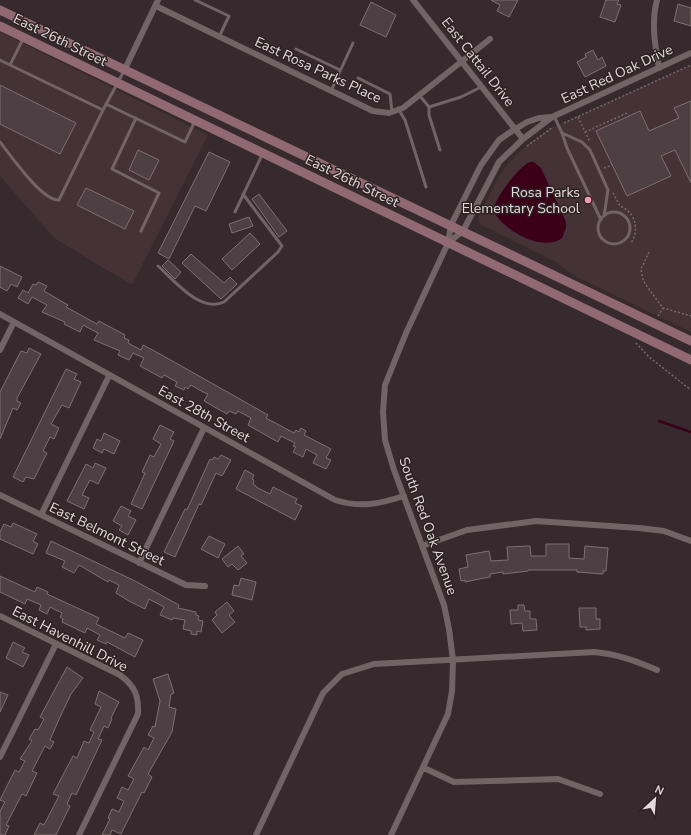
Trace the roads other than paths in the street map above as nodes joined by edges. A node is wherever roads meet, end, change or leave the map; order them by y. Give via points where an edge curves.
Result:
1 (195, 0) edge
2 (413, 0) edge
3 (657, 0) edge
4 (157, 3) edge
5 (0, 10) edge
6 (0, 26) edge
7 (219, 37) junction
8 (23, 38) junction
9 (490, 39) dead end
10 (353, 43) dead end
11 (296, 49) dead end
12 (691, 53) edge
13 (0, 60) edge
14 (463, 62) junction
15 (10, 65) junction
16 (659, 68) junction
17 (125, 69) junction
18 (340, 70) junction
19 (358, 78) dead end
20 (116, 83) junction
21 (481, 87) junction
22 (331, 91) junction
23 (420, 96) junction
24 (106, 104) junction
25 (429, 107) junction
26 (103, 110) junction
27 (399, 110) junction
28 (392, 112) junction
29 (553, 116) junction
30 (136, 118) junction
31 (195, 121) junction
32 (515, 128) junction
33 (562, 133) junction
34 (523, 139) junction
35 (0, 142) edge
36 (440, 150) dead end
37 (263, 153) junction
38 (426, 187) dead end
39 (243, 194) junction
40 (235, 212) dead end
41 (604, 216) junction
42 (601, 220) junction
43 (451, 225) junction
44 (141, 231) dead end
45 (463, 231) junction
46 (448, 243) junction
47 (158, 266) dead end
48 (0, 314) edge
49 (14, 322) junction
50 (691, 341) edge
51 (0, 350) edge
52 (691, 360) edge
53 (110, 376) junction
54 (204, 428) junction
55 (0, 495) edge
56 (404, 496) junction
57 (41, 515) junction
58 (691, 541) edge
59 (422, 546) junction
60 (139, 563) junction
61 (205, 586) dead end
62 (0, 616) edge
63 (56, 644) junction
64 (453, 661) junction
65 (657, 670) dead end
66 (2, 746) edge
67 (0, 757) edge
68 (424, 768) junction
69 (600, 794) dead end
70 (79, 835) edge
71 (256, 835) edge
72 (391, 835) edge

1 - 7 lane via 229,16
2 - 14 street, East Cattail Drive
3 - 16 street via 654,31
4 - 7 street, East Rosa Parks Place
4 - 17 street
5 - 17 main road, East 26th Street
6 - 8 main road, East 26th Street
7 - 22 street, East Rosa Parks Place
8 - 15 lane
8 - 20 main road, East 26th Street
9 - 14 street, East Rosa Parks Place
10 - 18 lane
11 - 18 lane
12 - 16 street, East Red Oak Drive
13 - 15 lane
14 - 21 street, East Cattail Drive
14 - 23 street, East Rosa Parks Place
15 - 26 lane
16 - 29 street, East Red Oak Drive
17 - 20 lane
17 - 43 main road, East 26th Street
18 - 22 lane
19 - 28 lane via 390,94
20 - 24 lane
20 - 31 main road, East 26th Street
21 - 25 lane via 461,97
21 - 32 street, East Cattail Drive
22 - 28 street, East Rosa Parks Place via 372,111
23 - 25 lane
23 - 27 street, East Rosa Parks Place
24 - 26 lane
24 - 30 lane
25 - 36 lane
26 - 35 lane via 59,200 47,197
27 - 28 street, East Rosa Parks Place
27 - 38 lane via 405,120
29 - 32 street, East Red Oak Drive via 539,118
29 - 33 lane
29 - 34 street, East Red Oak Drive
30 - 31 lane via 185,142
30 - 44 lane via 112,169 160,193
31 - 37 main road, East 26th Street
32 - 34 street, East Cattail Drive
32 - 43 street, East Red Oak Drive via 500,140 481,165
33 - 41 lane via 582,142 590,150 608,190
33 - 42 lane
34 - 45 street, East Red Oak Drive via 494,170
37 - 39 lane
37 - 46 main road, East 26th Street
39 - 40 lane
39 - 47 lane via 282,246 224,302 213,305 200,302
41 - 42 lane
41 - 42 lane via 614,212 628,219 630,229 627,239 618,244 607,243 598,230
43 - 45 main road, East 26th Street
43 - 46 street, South Red Oak Avenue
45 - 46 street, East Red Oak Drive
45 - 50 main road, East 26th Street
46 - 52 main road, East 26th Street
46 - 56 street, South Red Oak Avenue via 385,385 385,440
48 - 49 street, East 28th Street
49 - 51 street
49 - 53 street, East 28th Street
53 - 54 street, East 28th Street
53 - 57 street
54 - 56 street, East 28th Street via 335,500 369,505
54 - 60 street
55 - 57 street, East Belmont Street
56 - 59 street, South Red Oak Avenue
57 - 60 street, East Belmont Street
58 - 59 street via 664,531 536,521 467,530
59 - 64 street, South Red Oak Avenue via 444,605
60 - 61 street, East Belmont Street via 186,585
62 - 63 street, East Havenhill Drive
63 - 66 street
63 - 70 street, East Havenhill Drive via 120,675 134,688 138,704 138,714
64 - 65 street via 594,652 632,659
64 - 68 street, South Red Oak Avenue via 448,714
64 - 71 street via 374,664 336,678 317,703
66 - 67 street
68 - 69 street via 454,782 558,779
68 - 72 street, South Red Oak Avenue

